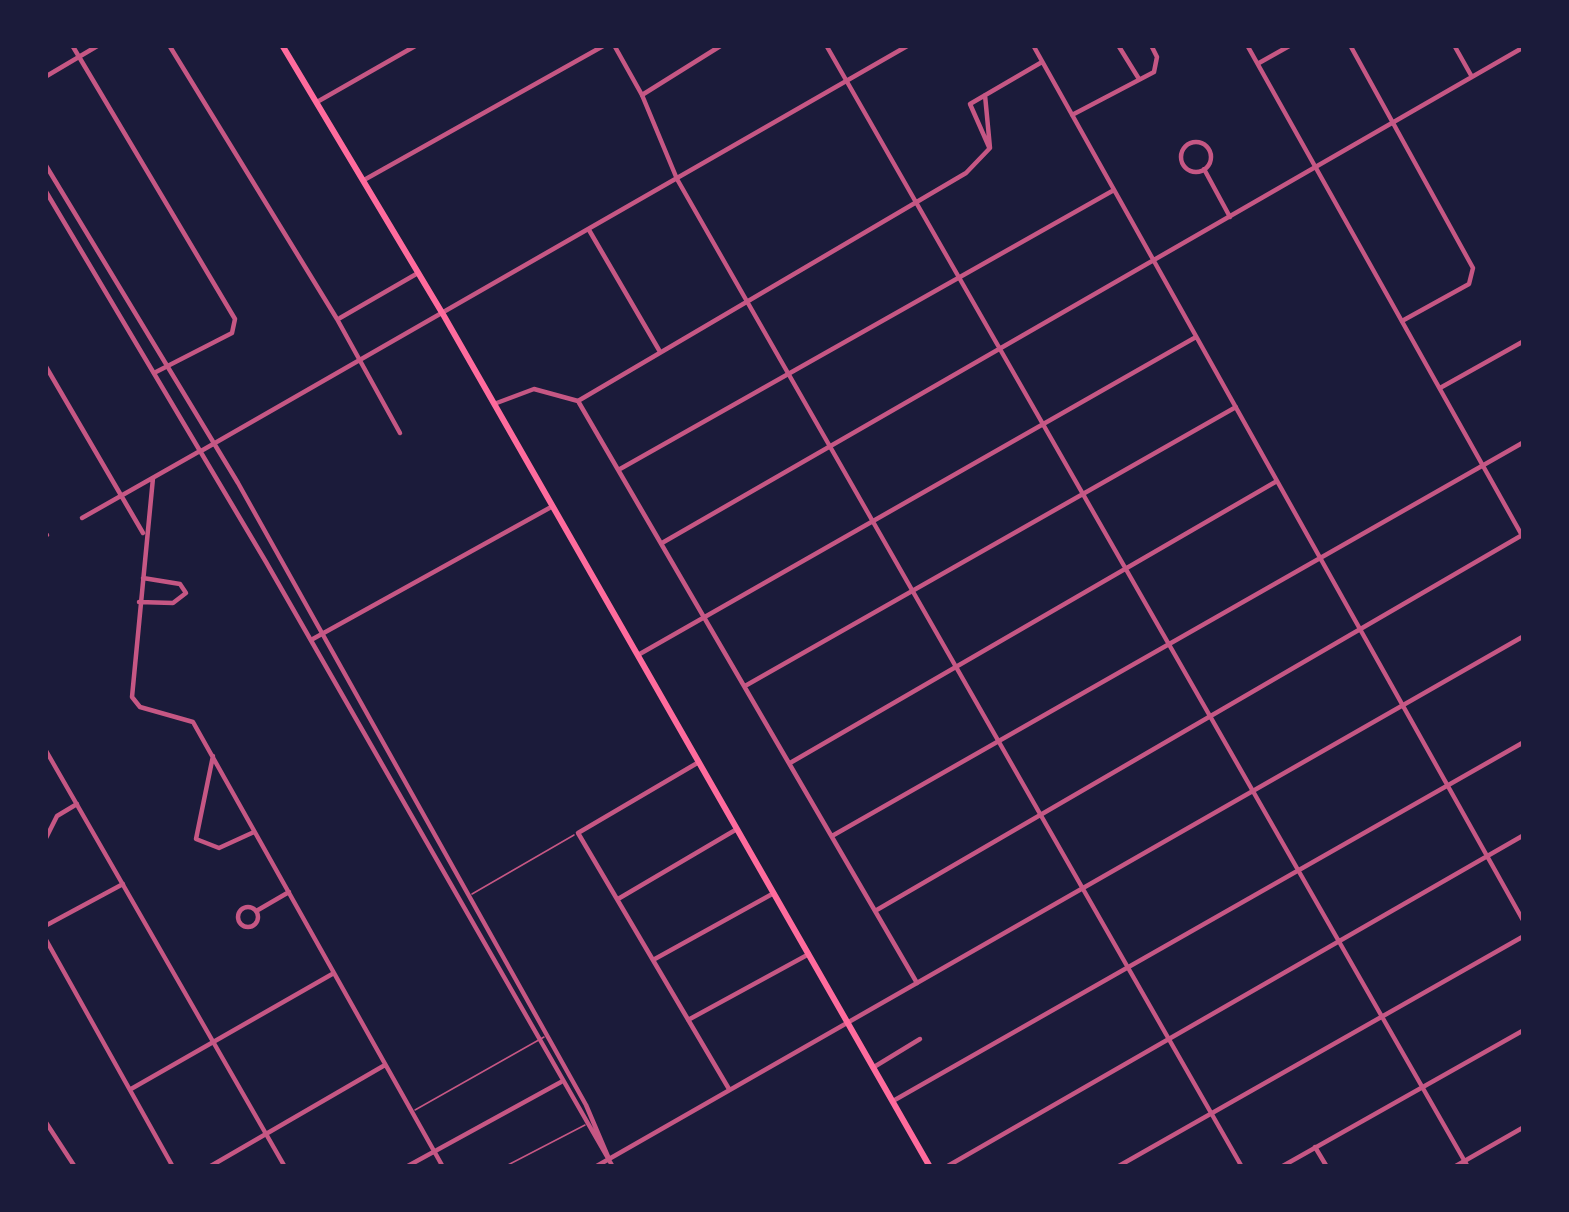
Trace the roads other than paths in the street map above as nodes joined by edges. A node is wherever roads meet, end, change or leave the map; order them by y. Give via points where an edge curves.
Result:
1 (72, 45) edge
2 (99, 45) edge
3 (169, 45) edge
4 (282, 45) edge
5 (610, 45) edge
6 (722, 45) edge
7 (826, 45) edge
8 (910, 45) edge
9 (1033, 45) edge
10 (1118, 45) edge
11 (1151, 45) edge
12 (1247, 45) edge
13 (1291, 45) edge
14 (1350, 45) edge
15 (1454, 45) edge
16 (414, 46) edge
17 (1524, 47) edge
18 (79, 57) junction
19 (1042, 62) junction
20 (1257, 64) junction
21 (45, 77) edge
22 (1472, 77) junction
23 (849, 79) junction
24 (1139, 79) junction
25 (642, 95) junction
26 (985, 95) junction
27 (316, 102) junction
28 (1072, 115) junction
29 (1393, 122) junction
30 (1524, 147) edge
31 (990, 148) junction
32 (45, 164) edge
33 (1204, 169) junction
34 (1316, 169) junction
35 (1522, 173) edge
36 (677, 179) junction
37 (363, 181) junction
38 (45, 190) edge
39 (1114, 190) junction
40 (919, 202) junction
41 (1230, 217) junction
42 (589, 230) junction
43 (1153, 259) junction
44 (418, 273) junction
45 (961, 277) junction
46 (746, 300) junction
47 (444, 316) junction
48 (338, 319) junction
49 (1402, 321) junction
50 (1196, 337) junction
51 (1524, 341) edge
52 (1002, 349) junction
53 (659, 350) junction
54 (360, 360) junction
55 (45, 365) edge
56 (168, 366) junction
57 (154, 373) junction
58 (789, 375) junction
59 (1439, 388) junction
60 (578, 400) junction
61 (494, 404) junction
62 (1236, 407) junction
63 (1044, 422) junction
64 (400, 434) dead end
65 (1524, 442) edge
66 (212, 444) junction
67 (829, 446) junction
68 (200, 451) junction
69 (1483, 466) junction
70 (620, 469) junction
71 (152, 478) junction
72 (1277, 481) junction
73 (122, 496) junction
74 (1086, 496) junction
75 (553, 506) junction
76 (82, 518) dead end
77 (872, 520) junction
78 (1523, 536) edge
79 (145, 538) junction
80 (662, 543) junction
81 (1320, 558) junction
82 (1127, 568) junction
83 (141, 578) junction
84 (914, 594) junction
85 (139, 602) junction
86 (706, 619) junction
87 (1360, 629) junction
88 (322, 634) junction
89 (1524, 636) edge
90 (311, 640) junction
91 (1170, 643) junction
92 (638, 655) junction
93 (955, 666) junction
94 (745, 686) junction
95 (1402, 705) junction
96 (1211, 716) junction
97 (998, 740) junction
98 (1524, 742) edge
99 (45, 749) edge
100 (213, 756) junction
101 (699, 762) junction
102 (790, 763) junction
103 (1448, 786) junction
104 (1254, 791) junction
105 (416, 800) junction
106 (77, 804) junction
107 (405, 805) junction
108 (1041, 816) junction
109 (737, 829) junction
110 (254, 832) junction
111 (578, 833) junction
112 (1524, 835) edge
113 (832, 836) junction
114 (45, 840) edge
115 (1487, 856) junction
116 (1299, 870) junction
117 (123, 884) junction
118 (1083, 889) junction
119 (289, 892) junction
120 (774, 893) junction
121 (470, 895) junction
122 (617, 900) junction
123 (256, 911) dead end
124 (875, 911) junction
125 (1524, 922) edge
126 (45, 926) edge
127 (1524, 936) edge
128 (45, 938) edge
129 (1340, 941) junction
130 (809, 954) junction
131 (653, 960) junction
132 (1128, 968) junction
133 (334, 973) junction
134 (917, 982) junction
135 (1382, 1016) junction
136 (688, 1020) junction
137 (848, 1023) junction
138 (1524, 1030) edge
139 (548, 1036) junction
140 (1169, 1039) junction
141 (920, 1040) dead end
142 (538, 1041) junction
143 (213, 1042) junction
144 (386, 1065) junction
145 (874, 1067) junction
146 (561, 1082) junction
147 (1422, 1086) junction
148 (130, 1089) junction
149 (730, 1090) junction
150 (893, 1101) junction
151 (412, 1112) junction
152 (1211, 1114) junction
153 (45, 1121) edge
154 (585, 1125) junction
155 (1524, 1127) edge
156 (266, 1133) junction
157 (1316, 1147) junction
158 (434, 1151) junction
159 (609, 1159) junction
160 (1467, 1164) edge
161 (75, 1167) edge
162 (173, 1167) edge
163 (209, 1167) edge
164 (285, 1167) edge
165 (406, 1167) edge
166 (443, 1167) edge
167 (504, 1167) edge
168 (595, 1167) edge
169 (614, 1167) edge
170 (930, 1167) edge
171 (946, 1167) edge
172 (1117, 1167) edge
173 (1242, 1167) edge
174 (1281, 1167) edge
175 (1327, 1167) edge
176 (1454, 1167) edge

1 - 18 street
2 - 18 street
3 - 48 street
4 - 27 main road
5 - 25 street
5 - 37 street
6 - 25 street
7 - 23 street
8 - 23 street
9 - 19 street
10 - 24 street
11 - 24 street via 1157,68
12 - 20 street
13 - 20 street
14 - 29 street
15 - 22 street
16 - 27 street
17 - 22 street
18 - 21 street
18 - 56 street via 235,319 232,333
19 - 26 street
19 - 28 street
20 - 34 street
22 - 29 street
23 - 36 street
23 - 40 street
24 - 28 street
25 - 36 street
26 - 31 street
26 - 31 street via 969,107
27 - 37 main road
28 - 39 street
29 - 34 street
29 - 49 street via 1474,276
30 - 35 street
31 - 40 street
32 - 56 street
33 - 33 street via 1207,146 1187,144 1183,165
33 - 41 street
34 - 41 street
34 - 49 street
36 - 42 street
36 - 46 street
37 - 44 main road
38 - 57 street
39 - 43 street
39 - 45 street
40 - 45 street
40 - 46 street
41 - 43 street
42 - 47 street
42 - 53 street
43 - 50 street
43 - 52 street
44 - 47 main road
44 - 48 street
45 - 52 street
45 - 58 street
46 - 53 street
46 - 58 street
47 - 54 street
47 - 61 main road
48 - 54 street
49 - 59 street
50 - 62 street
50 - 63 street
51 - 59 street
52 - 63 street
52 - 67 street
53 - 60 street
54 - 64 street
54 - 66 street
55 - 73 street
56 - 57 street
56 - 66 street
57 - 68 street
58 - 67 street
58 - 70 street
59 - 69 street
60 - 61 street via 534,388
60 - 70 street
61 - 75 main road
62 - 72 street
62 - 74 street
63 - 74 street
63 - 77 street
65 - 69 street
66 - 68 street
66 - 88 street
67 - 77 street
67 - 80 street
68 - 71 street
68 - 90 street
69 - 78 street
69 - 81 street
70 - 80 street
71 - 73 street
71 - 79 street
72 - 81 street
72 - 82 street
73 - 76 street
73 - 79 street
74 - 82 street
74 - 84 street
75 - 88 street
75 - 92 main road
77 - 84 street
77 - 86 street
78 - 87 street
79 - 83 street
80 - 86 street
81 - 87 street
81 - 91 street
82 - 91 street
82 - 93 street
83 - 85 street
83 - 85 street via 180,584 186,593 173,603
84 - 93 street
84 - 94 street
85 - 100 street via 131,690 140,707 194,722
86 - 92 street
86 - 94 street
87 - 95 street
87 - 96 street
88 - 90 street
88 - 105 street
89 - 95 street
90 - 107 street
91 - 96 street
91 - 97 street
92 - 101 main road
93 - 97 street
93 - 102 street
94 - 102 street
95 - 103 street
95 - 104 street
96 - 104 street
96 - 108 street
97 - 108 street
97 - 113 street
98 - 103 street
99 - 106 street
100 - 110 street
100 - 110 street via 196,839 219,848
101 - 109 main road
101 - 111 street
102 - 113 street
103 - 115 street
103 - 116 street
104 - 116 street
104 - 118 street
105 - 107 street
105 - 121 street
106 - 114 street via 57,816
106 - 117 street
107 - 142 street
108 - 118 street
108 - 124 street
109 - 120 main road
109 - 122 street
110 - 119 street
111 - 121 lane
111 - 122 street
112 - 115 street
113 - 124 street
115 - 125 street
115 - 129 street
116 - 129 street
116 - 132 street
117 - 126 street
117 - 143 street
118 - 132 street
118 - 134 street
119 - 123 street
119 - 133 street
120 - 130 main road
120 - 131 street
121 - 139 street
122 - 131 street
124 - 134 street
127 - 135 street
128 - 148 street
129 - 135 street
129 - 140 street
130 - 136 street
130 - 137 main road
131 - 136 street
132 - 140 street
132 - 150 street
133 - 143 street
133 - 144 street
134 - 137 street
135 - 147 street
135 - 152 street
136 - 149 street
137 - 145 main road
137 - 149 street
138 - 147 street
139 - 142 lane
139 - 159 street
140 - 152 street
140 - 171 street
141 - 145 street
142 - 146 street
142 - 151 lane
143 - 148 street
143 - 156 street
144 - 151 street
144 - 156 street
145 - 150 main road
146 - 154 street
146 - 158 street
147 - 157 street
147 - 160 street
148 - 162 street
149 - 159 street
150 - 170 main road
151 - 158 street
152 - 172 street
152 - 173 street
153 - 161 street
154 - 159 street
154 - 167 lane
155 - 160 street
156 - 163 street
156 - 164 street
157 - 174 street
157 - 175 street
158 - 165 street
158 - 166 street
159 - 168 street
159 - 169 street
160 - 176 street

